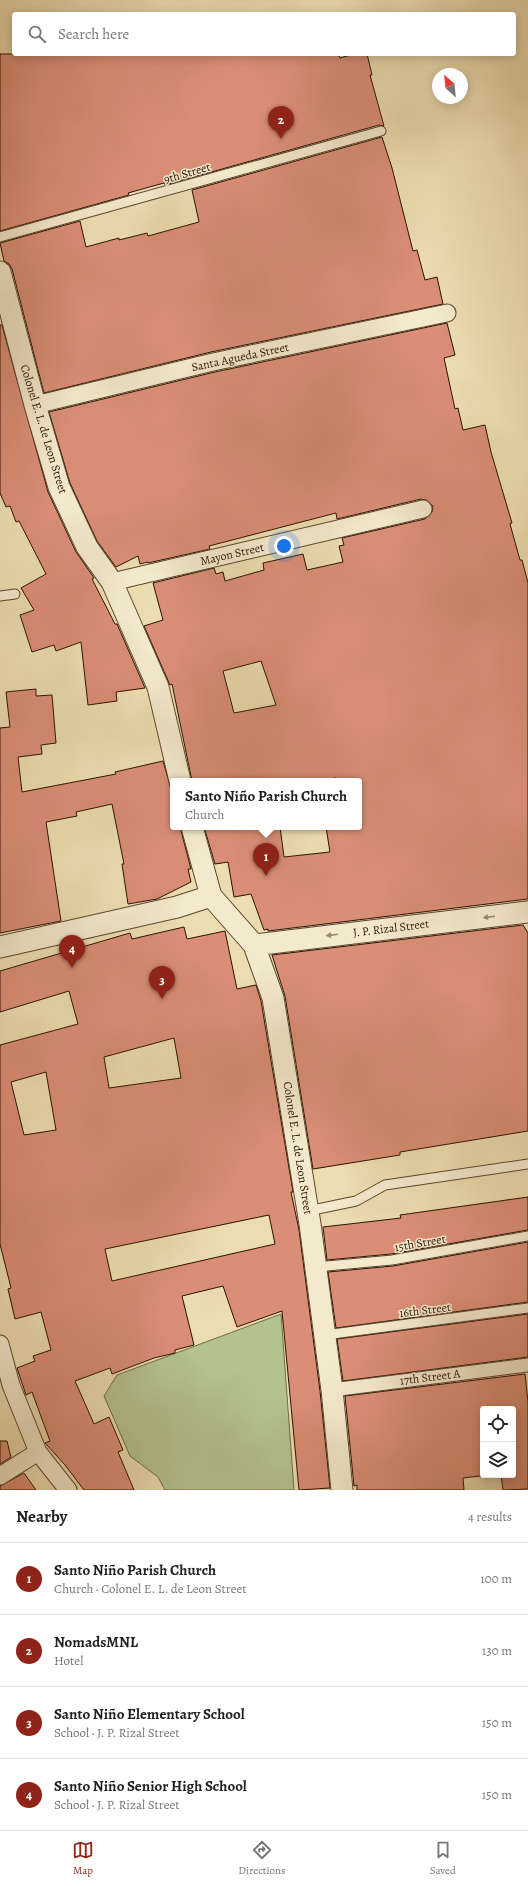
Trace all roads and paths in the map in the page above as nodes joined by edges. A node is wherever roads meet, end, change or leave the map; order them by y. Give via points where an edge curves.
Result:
1 (381, 131) dead end
2 (0, 237) edge
3 (0, 272) edge
4 (446, 313) dead end
5 (35, 405) junction
6 (423, 509) dead end
7 (112, 582) junction
8 (15, 594) dead end
9 (0, 596) edge
10 (179, 778) edge
11 (193, 830) edge
12 (211, 896) junction
13 (528, 912) edge
14 (254, 945) junction
15 (0, 947) edge
16 (528, 1164) edge
17 (308, 1211) junction
18 (528, 1236) edge
19 (316, 1267) junction
20 (528, 1308) edge
21 (325, 1335) junction
22 (0, 1344) edge
23 (528, 1365) edge
24 (332, 1390) junction
25 (38, 1452) junction
26 (0, 1476) edge
27 (68, 1490) edge
28 (342, 1490) edge

1 - 2 lane, 9th Street
3 - 5 street, Colonel E. L. de Leon Street
4 - 5 street, Santa Agueda Street via 213,362
5 - 7 street, Colonel E. L. de Leon Street via 59,487 87,547
6 - 7 street, Mayon Street
7 - 10 street, Colonel E. L. de Leon Street via 158,687
8 - 9 lane
11 - 12 street, Colonel E. L. de Leon Street
12 - 14 street, Colonel E. L. de Leon Street
12 - 15 street via 177,907
13 -> 14 street, J. P. Rizal Street
14 - 17 street, Colonel E. L. de Leon Street via 273,998
16 - 17 lane via 385,1186 356,1201
17 - 19 street, Colonel E. L. de Leon Street
18 - 19 lane, 15th Street via 392,1260
19 - 21 street, Colonel E. L. de Leon Street
20 - 21 lane, 16th Street
21 - 24 street, Colonel E. L. de Leon Street
22 - 25 street via 11,1385
23 - 24 street, 17th Street A
24 - 28 street, Colonel E. L. de Leon Street
25 - 26 street
25 - 27 street

